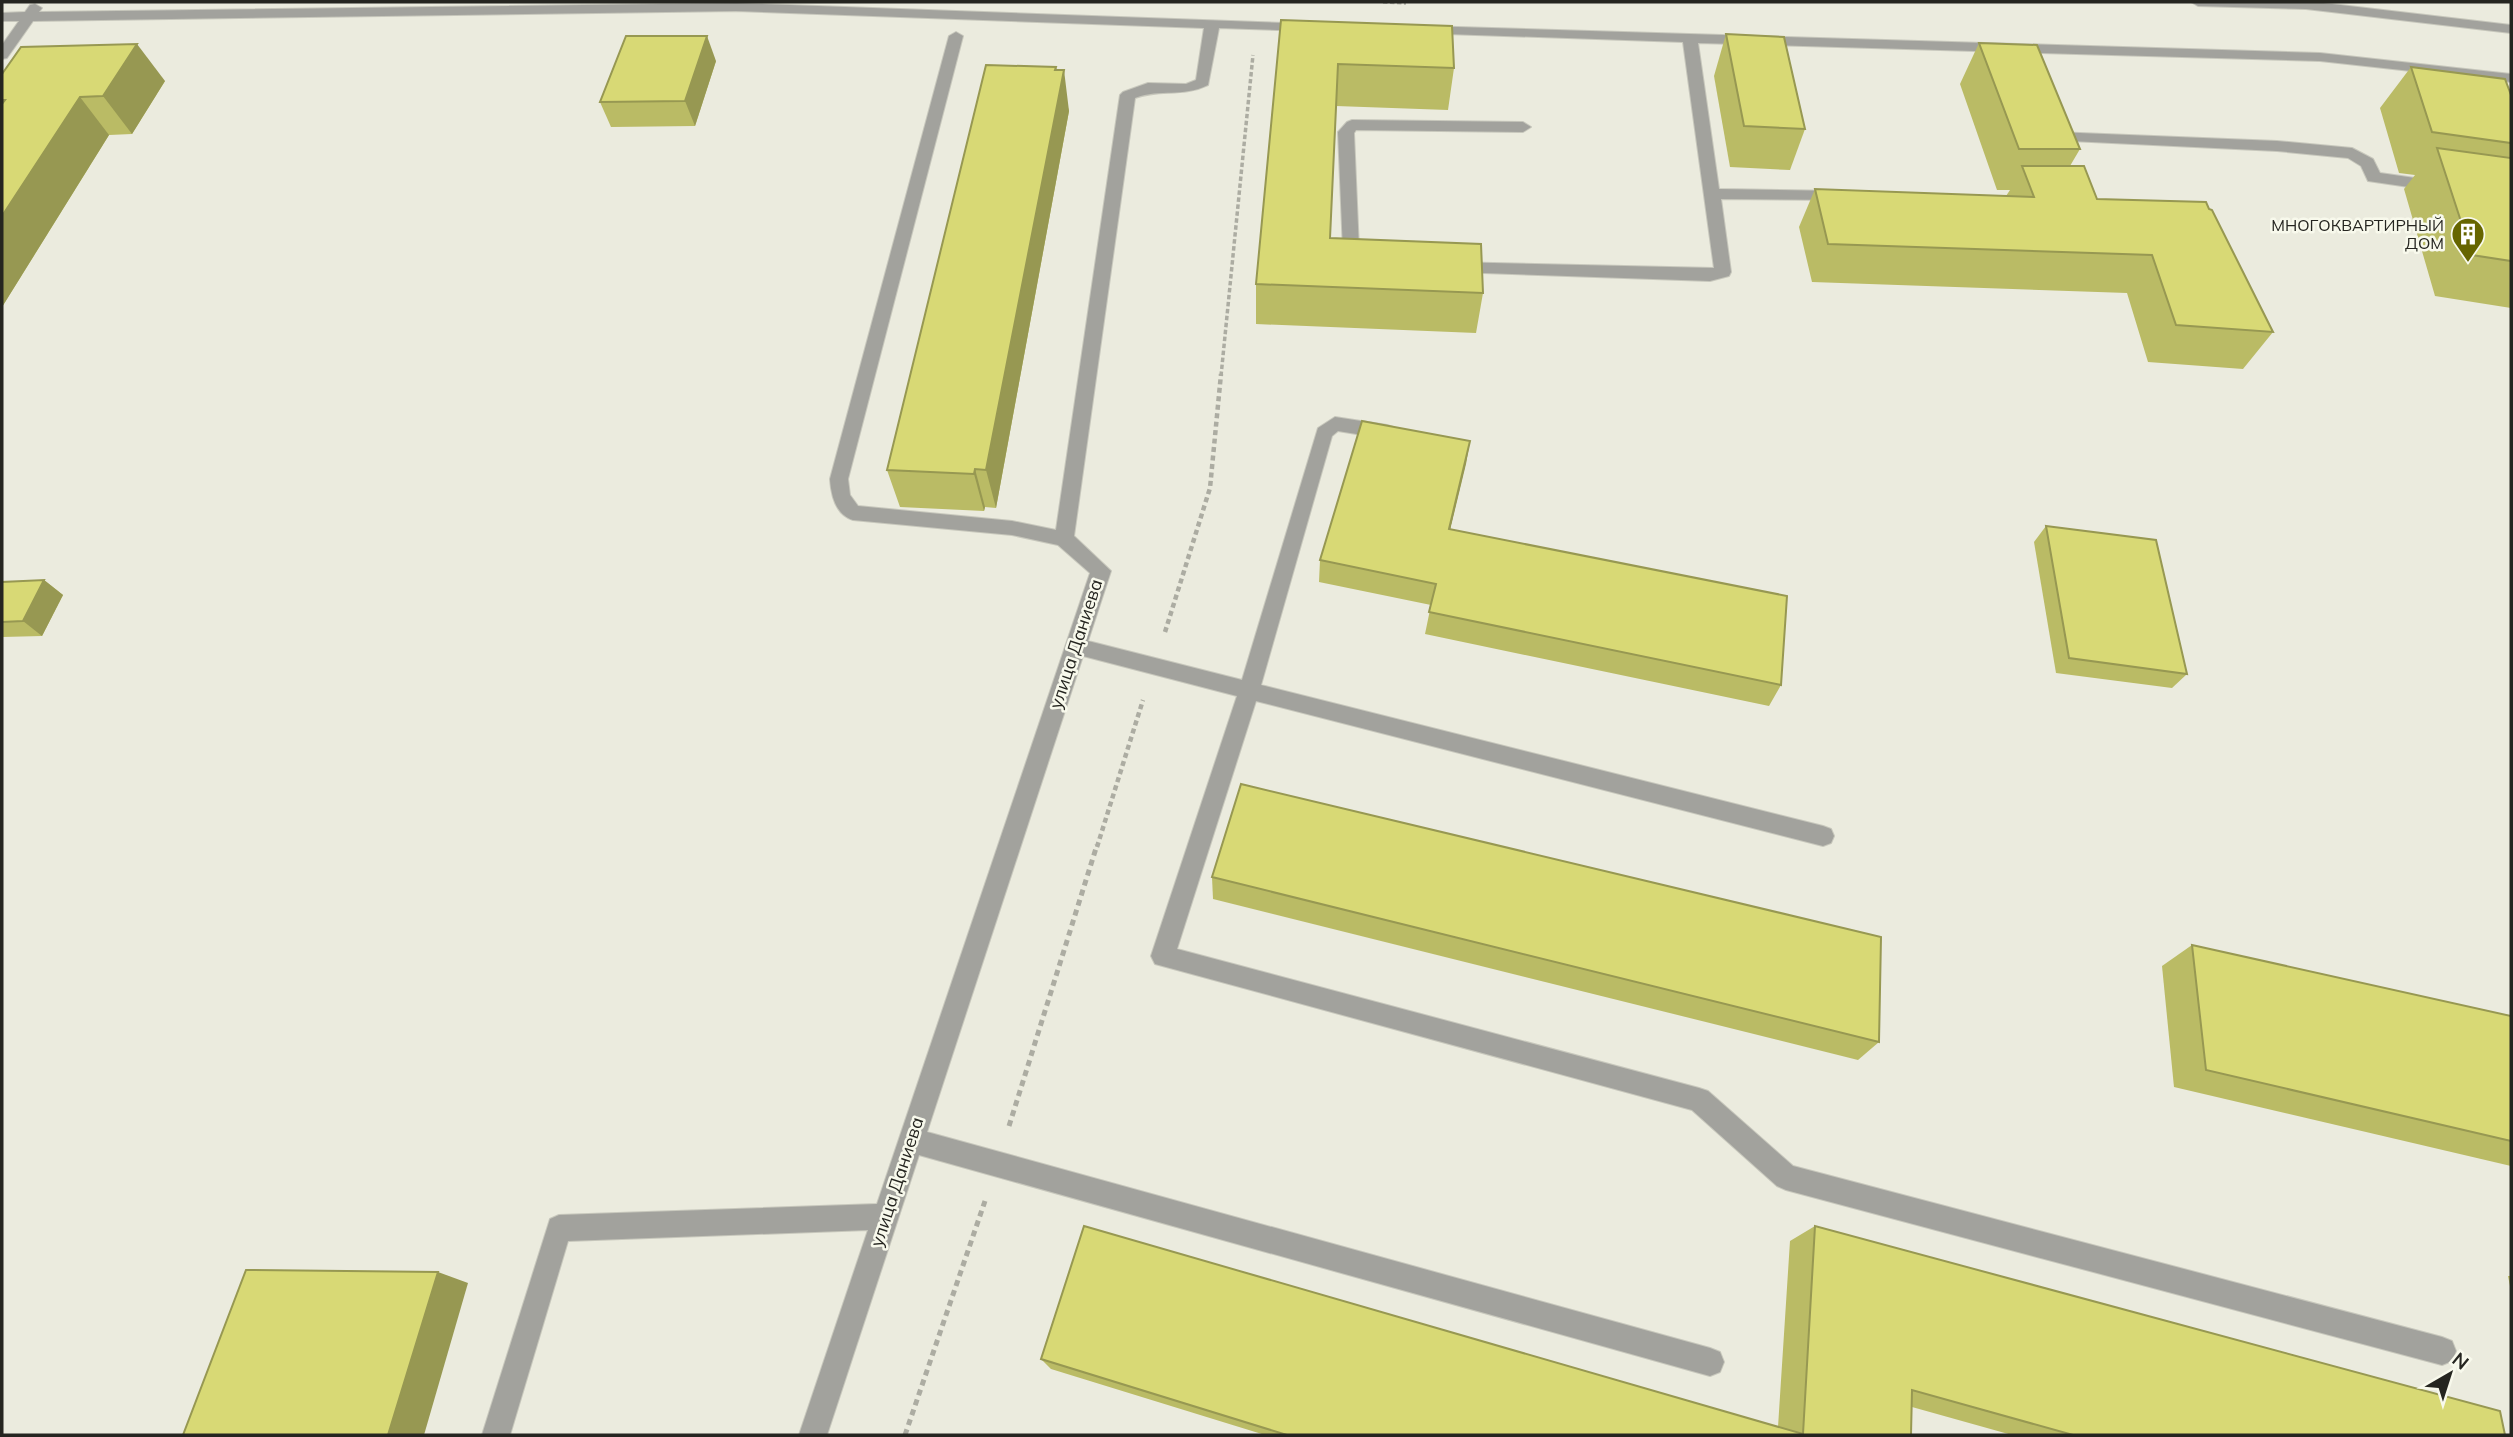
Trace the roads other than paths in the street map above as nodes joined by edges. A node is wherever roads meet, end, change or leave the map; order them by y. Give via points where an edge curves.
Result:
1 (2198, 2) edge
2 (36, 8) edge
3 (2, 17) edge
4 (1212, 24) junction
5 (1321, 27) edge
6 (2511, 29) edge
7 (1403, 30) edge
8 (956, 36) dead end
9 (1690, 38) junction
10 (2, 55) edge
11 (2511, 78) edge
12 (1523, 127) dead end
13 (2065, 158) edge
14 (2456, 189) edge
15 (1711, 194) junction
16 (1849, 196) edge
17 (1379, 264) edge
18 (1434, 266) edge
19 (1404, 436) edge
20 (1064, 539) junction
21 (1075, 646) junction
22 (1249, 691) junction
23 (1823, 836) dead end
24 (911, 1140) junction
25 (886, 1217) junction
26 (2442, 1351) dead end
27 (1710, 1362) dead end
28 (496, 1435) edge
29 (813, 1435) edge

1 - 6 street via 2306,5
2 - 3 street
2 - 4 street via 736,7 1173,17
2 - 10 street
4 - 5 street
4 - 20 street via 1203,82 1188,89 1148,88 1128,95
7 - 9 street
8 - 20 street, улица Даниева via 839,479 841,497 853,513 1012,528
9 - 11 street via 2023,54 2320,57
9 - 15 street
12 - 17 street via 1352,125 1346,132 1351,251 1358,259
13 - 14 street via 2053,131 2352,153 2367,163 2374,177
15 - 16 street
15 - 18 street via 1723,272
19 - 22 street via 1335,424 1324,433
20 - 21 street, улица Даниева via 1101,571
21 - 22 street
21 - 24 street, улица Даниева
22 - 23 street
22 - 26 street via 1163,956 1699,1100 1786,1177
24 - 25 street, улица Даниева
24 - 27 street
25 - 28 street via 559,1228
25 - 29 street, улица Даниева

